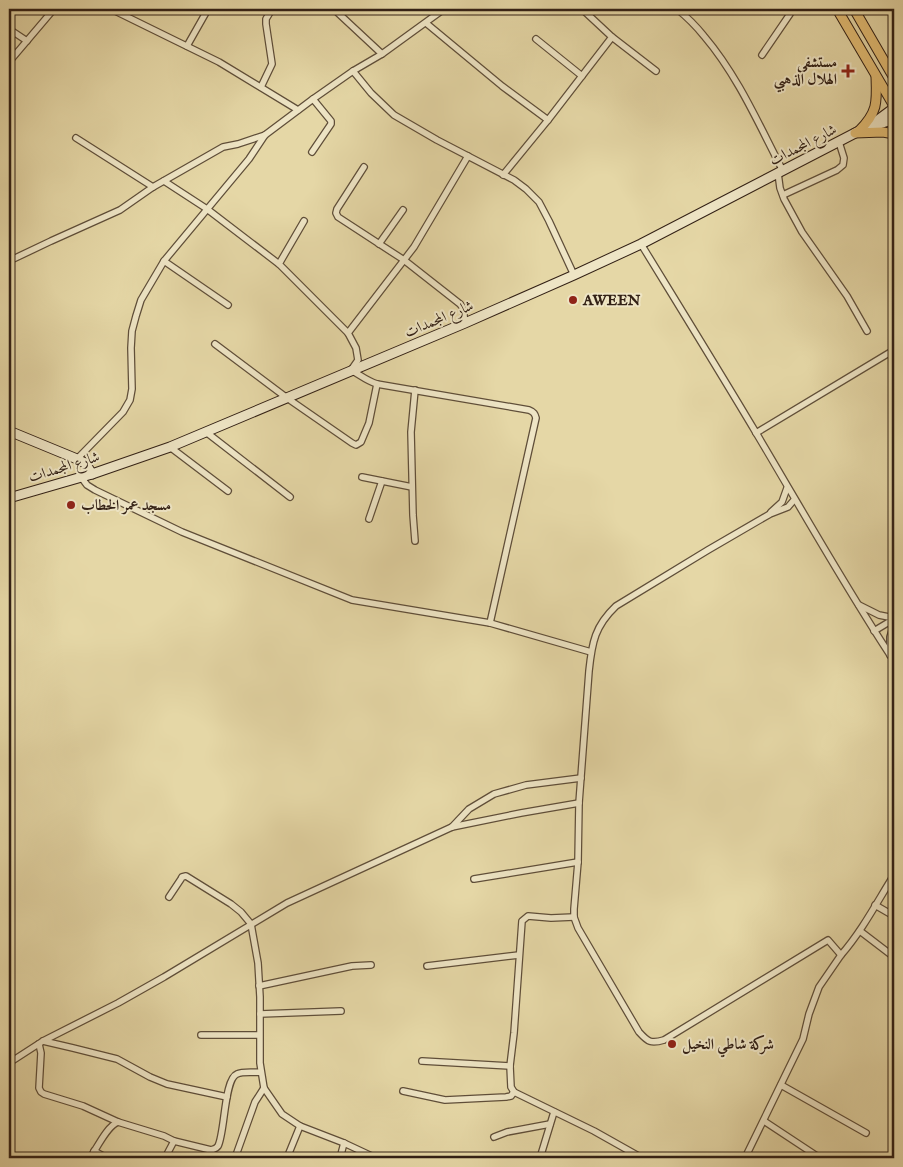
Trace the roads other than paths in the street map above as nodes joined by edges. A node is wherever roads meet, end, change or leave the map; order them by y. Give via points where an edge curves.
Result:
1 (54, 9) edge
2 (111, 9) edge
3 (208, 9) edge
4 (272, 9) edge
5 (335, 9) edge
6 (582, 9) edge
7 (677, 9) edge
8 (788, 9) edge
9 (837, 9) edge
10 (854, 9) edge
11 (441, 10) edge
12 (685, 11) edge
13 (426, 23) junction
14 (9, 29) edge
15 (612, 37) junction
16 (536, 39) dead end
17 (27, 41) junction
18 (187, 46) junction
19 (382, 54) junction
20 (762, 55) dead end
21 (9, 62) edge
22 (890, 66) edge
23 (354, 71) junction
24 (656, 71) dead end
25 (876, 74) junction
26 (582, 76) junction
27 (894, 78) edge
28 (261, 87) junction
29 (313, 99) junction
30 (894, 107) edge
31 (298, 110) junction
32 (894, 119) edge
33 (548, 120) junction
34 (860, 131) junction
35 (894, 134) edge
36 (265, 135) junction
37 (76, 138) dead end
38 (839, 142) junction
39 (312, 152) dead end
40 (468, 156) junction
41 (364, 167) dead end
42 (781, 172) junction
43 (502, 174) junction
44 (164, 181) junction
45 (153, 187) junction
46 (783, 195) junction
47 (207, 209) junction
48 (403, 210) dead end
49 (304, 220) dead end
50 (379, 244) junction
51 (641, 244) junction
52 (404, 260) junction
53 (9, 261) edge
54 (164, 261) junction
55 (279, 264) junction
56 (574, 275) junction
57 (228, 305) dead end
58 (465, 323) junction
59 (866, 331) dead end
60 (348, 333) junction
61 (215, 344) dead end
62 (894, 350) edge
63 (351, 370) junction
64 (377, 384) junction
65 (415, 390) junction
66 (287, 398) junction
67 (9, 431) edge
68 (206, 432) junction
69 (756, 433) junction
70 (170, 447) junction
71 (77, 458) junction
72 (92, 474) junction
73 (81, 477) junction
74 (362, 477) dead end
75 (382, 481) junction
76 (412, 487) junction
77 (788, 488) junction
78 (228, 492) dead end
79 (290, 497) dead end
80 (9, 498) edge
81 (794, 500) junction
82 (770, 514) junction
83 (370, 519) dead end
84 (415, 541) dead end
85 (858, 604) junction
86 (894, 618) edge
87 (490, 623) junction
88 (894, 624) edge
89 (874, 631) junction
90 (591, 652) junction
91 (890, 655) junction
92 (894, 662) edge
93 (581, 778) junction
94 (579, 803) junction
95 (452, 827) junction
96 (578, 862) junction
97 (894, 875) edge
98 (474, 879) dead end
99 (170, 897) dead end
100 (875, 905) junction
101 (894, 916) edge
102 (574, 917) junction
103 (251, 924) junction
104 (860, 931) junction
105 (519, 955) junction
106 (841, 955) junction
107 (894, 958) edge
108 (371, 965) dead end
109 (427, 966) dead end
110 (260, 986) junction
111 (342, 1011) dead end
112 (260, 1014) junction
113 (201, 1035) dead end
114 (260, 1035) junction
115 (41, 1043) junction
116 (422, 1061) dead end
117 (9, 1063) edge
118 (510, 1066) junction
119 (261, 1072) junction
120 (781, 1085) junction
121 (264, 1088) junction
122 (402, 1091) dead end
123 (514, 1092) junction
124 (227, 1097) junction
125 (554, 1112) junction
126 (764, 1120) junction
127 (118, 1122) junction
128 (550, 1124) junction
129 (300, 1126) junction
130 (866, 1134) dead end
131 (494, 1137) dead end
132 (174, 1141) junction
133 (344, 1142) junction
134 (94, 1151) junction
135 (630, 1152) junction
136 (90, 1158) edge
137 (107, 1158) edge
138 (166, 1158) edge
139 (236, 1158) edge
140 (293, 1158) edge
141 (340, 1158) edge
142 (376, 1158) edge
143 (540, 1158) edge
144 (626, 1158) edge
145 (642, 1158) edge
146 (745, 1158) edge
147 (820, 1158) edge

1 - 17 street
2 - 18 street
3 - 18 street
4 - 28 street via 266,20 272,64
5 - 19 street
6 - 15 street
7 - 12 street
8 - 20 street via 790,14
9 - 25 main road
10 - 22 main road
11 - 13 street
12 - 42 street via 737,82
13 - 19 street
13 - 33 street
14 - 17 street
15 - 24 street
15 - 26 street
16 - 26 street
17 - 21 street
18 - 28 street
19 - 23 street
22 - 27 main road
23 - 29 street
23 - 40 street via 370,93 394,115
25 - 30 main road
25 - 34 main road via 876,106
26 - 33 street
28 - 31 street
29 - 31 street
29 - 39 street via 331,124
30 - 34 main road, شارع المجمدات
31 - 36 street
32 - 34 main road, شارع المجمدات
33 - 43 street
34 - 35 main road
34 - 38 main road, شارع المجمدات
36 - 44 street via 223,148
36 - 47 street
37 - 45 street
38 - 42 main road, شارع المجمدات
38 - 46 street via 844,158 838,170
40 - 43 street
40 - 52 street
41 - 50 street via 336,213
42 - 46 street
42 - 51 main road, شارع المجمدات
43 - 56 street via 526,189 539,202
44 - 45 street
44 - 47 street
45 - 53 street via 120,210
46 - 59 street via 802,232 847,296
47 - 54 street
47 - 55 street
48 - 50 street
49 - 55 street
50 - 52 street
51 - 56 main road, شارع المجمدات
51 - 69 street
52 - 58 street via 460,304
52 - 60 street
54 - 57 street
54 - 71 street via 141,300 136,316 130,400 123,412
55 - 60 street
56 - 58 main road, شارع المجمدات
58 - 63 main road, شارع المجمدات
60 - 63 street via 358,360
61 - 66 street
62 - 69 street
63 - 64 street
63 - 66 main road, شارع المجمدات
64 - 65 street
64 - 66 street via 368,423 361,442 356,445
65 - 76 street via 411,432
65 - 87 street via 529,410 536,418
66 - 68 main road, شارع المجمدات
67 - 71 main road
68 - 70 main road, شارع المجمدات
68 - 79 street
69 - 77 street
70 - 72 main road, شارع المجمدات
70 - 78 street
71 - 72 main road
72 - 73 main road, شارع المجمدات
73 - 80 main road, شارع المجمدات
73 - 87 street via 95,490 182,532 352,600
74 - 75 street
75 - 76 street
75 - 83 street
76 - 84 street
77 - 81 street
77 - 82 street via 782,502
81 - 82 street via 788,507
81 - 85 street
82 - 90 street via 616,606 598,629
85 - 86 street via 879,616
85 - 89 street
86 - 89 street
87 - 90 street
88 - 91 street
89 - 91 street
90 - 93 street
91 - 92 street
93 - 94 street
93 - 95 street via 526,785 494,794 469,809
94 - 95 street
94 - 96 street
95 - 103 street via 286,903
96 - 98 street
96 - 102 street
97 - 100 street
99 - 103 street via 182,877 186,876 231,904
100 - 101 street
100 - 104 street
102 - 105 street via 525,918 521,926
102 - 106 street via 639,1032 654,1043 664,1040 828,940
103 - 110 street
103 - 115 street via 164,977
104 - 106 street
104 - 107 street
105 - 109 street
105 - 118 street
106 - 120 street via 819,987 803,1039
108 - 110 street via 352,966
110 - 112 street
111 - 112 street
112 - 114 street
113 - 114 street
114 - 119 street
115 - 117 street
115 - 124 street via 117,1059 167,1084
115 - 127 street via 41,1092
116 - 118 street
118 - 123 street
119 - 121 street
119 - 124 street via 235,1075
120 - 126 street
120 - 130 street
121 - 129 street via 282,1114
121 - 139 street via 255,1102
122 - 123 street via 445,1100 506,1097
123 - 125 street
124 - 132 street via 216,1147 211,1150
125 - 128 street
125 - 135 street
126 - 146 street
126 - 147 street
127 - 132 street
127 - 134 street
128 - 131 street
128 - 143 street
129 - 133 street
129 - 140 street via 289,1153
132 - 138 street
133 - 141 street
133 - 142 street
134 - 136 street
134 - 137 street
135 - 144 street
135 - 145 street

